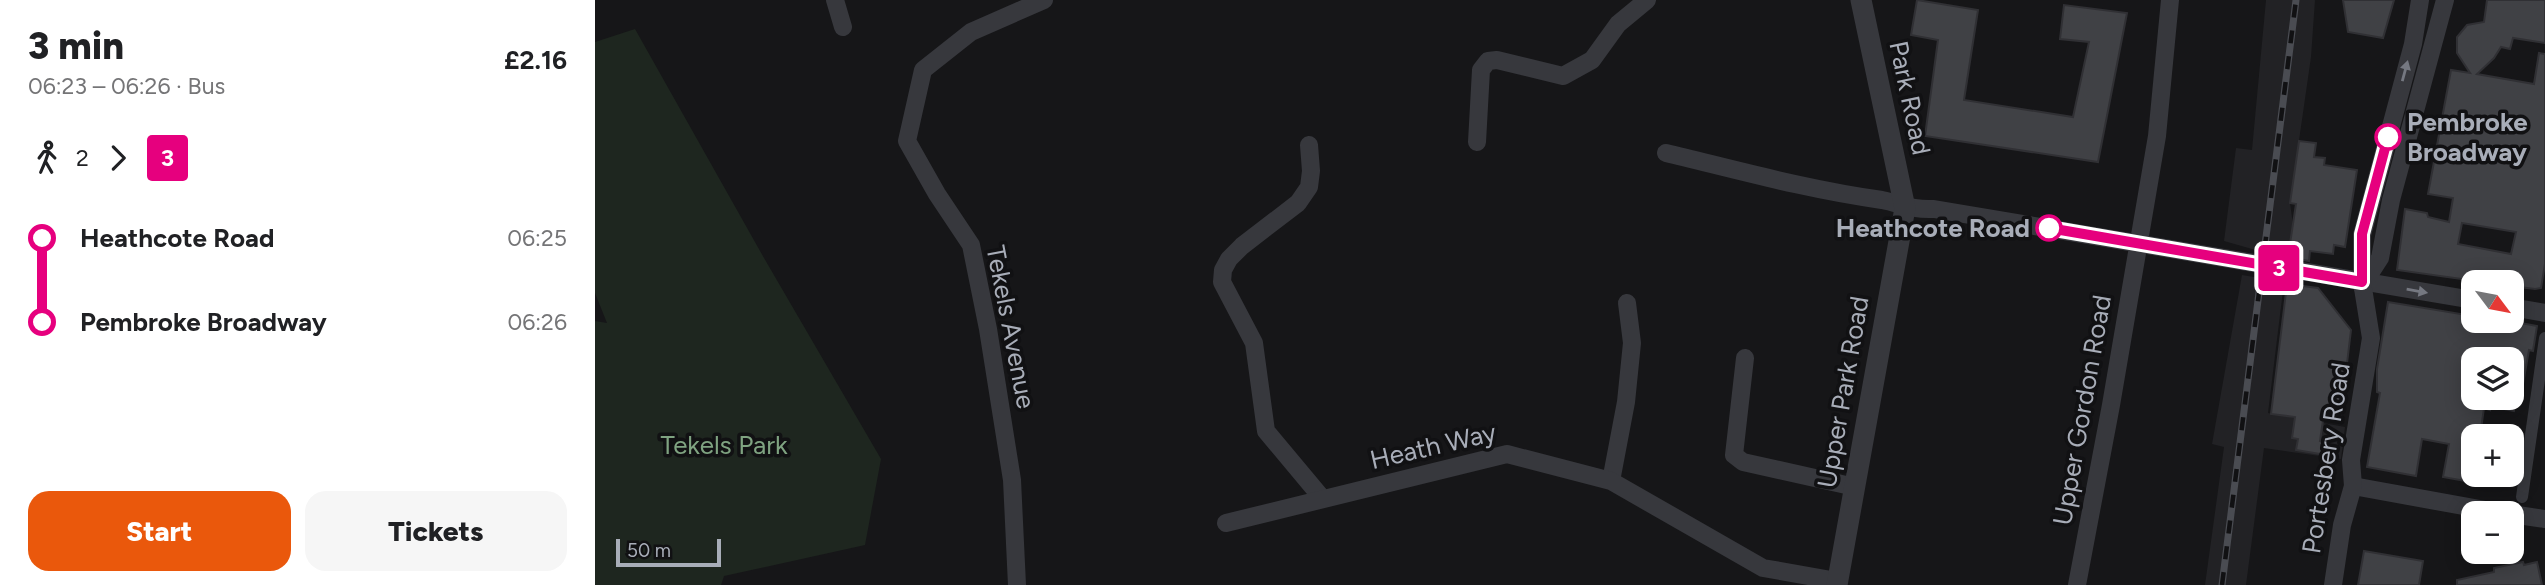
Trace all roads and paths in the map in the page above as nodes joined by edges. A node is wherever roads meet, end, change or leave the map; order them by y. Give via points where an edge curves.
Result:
1 (835, 0) edge
2 (1044, 0) edge
3 (1649, 0) edge
4 (1664, 0) edge
5 (1861, 0) edge
6 (2170, 0) edge
7 (2420, 0) edge
8 (2445, 0) edge
9 (843, 27) dead end
10 (1477, 142) dead end
11 (1308, 145) dead end
12 (1666, 153) dead end
13 (2372, 196) junction
14 (2391, 200) junction
15 (1905, 208) junction
16 (2139, 245) junction
17 (2362, 282) junction
18 (2461, 298) edge
19 (1627, 303) dead end
20 (2524, 309) edge
21 (2545, 313) edge
22 (2545, 338) edge
23 (1745, 358) dead end
24 (1611, 481) junction
25 (2353, 486) junction
26 (1855, 487) junction
27 (2522, 496) dead end
28 (1322, 498) junction
29 (2461, 506) edge
30 (2524, 516) edge
31 (2545, 519) edge
32 (1226, 523) dead end
33 (1837, 583) edge
34 (1017, 585) edge
35 (2077, 585) edge
36 (2333, 585) edge

1 - 9 street
2 - 34 street, Tekels Avenue via 971,32 923,70 907,141 971,245 1012,480
3 - 4 street
3 - 10 street via 1618,24 1592,60 1563,76 1488,61 1481,70
5 - 15 street, Park Road
6 - 16 street, Upper Gordon Road via 2157,136
13 -> 7 street via 2413,44
8 - 14 street
11 - 28 street via 1309,187 1298,203 1229,259 1222,282 1254,343 1266,431
12 - 15 street
13 - 14 street
13 - 17 street via 2362,234
14 - 17 street via 2380,258
15 - 16 street via 1934,209
15 - 26 street, Upper Park Road
16 - 17 street
16 - 35 street, Upper Gordon Road
17 -> 18 street
17 - 25 street, Portesbery Road via 2371,338 2351,460
19 - 24 street via 1632,343
20 - 21 street
22 - 27 street
23 - 26 street via 1734,455 1743,462
24 - 28 street, Heath Way via 1507,454
24 - 33 street, Heath Way via 1762,568
25 - 29 street
25 - 36 street, Portesbery Road
26 - 33 street, Upper Park Road
28 - 32 street, Heath Way
30 - 31 street

